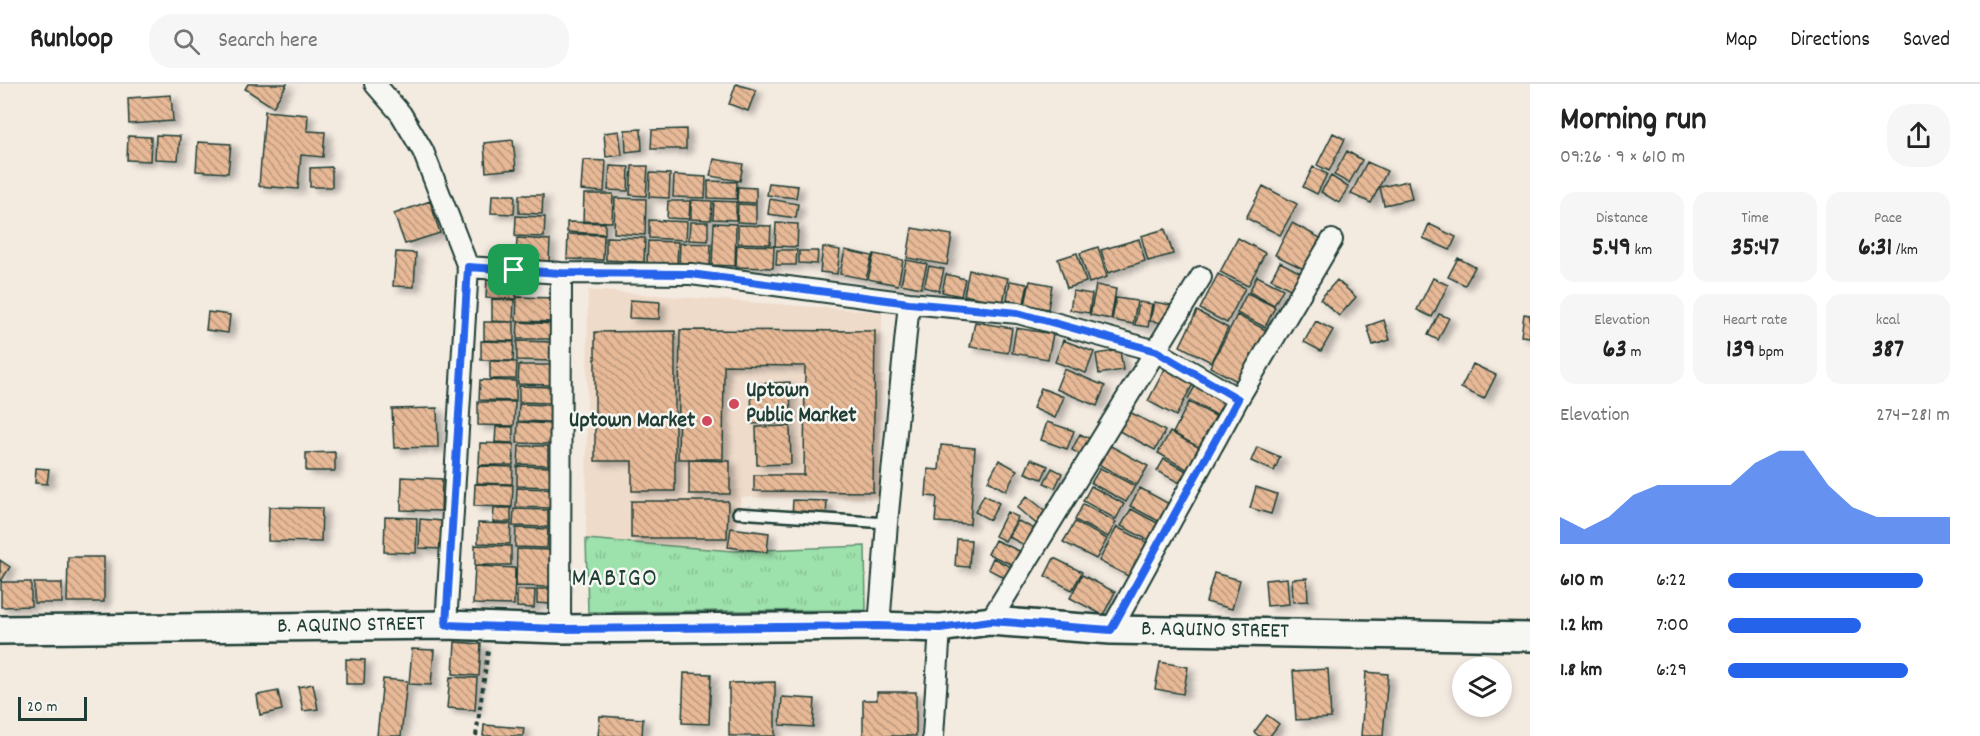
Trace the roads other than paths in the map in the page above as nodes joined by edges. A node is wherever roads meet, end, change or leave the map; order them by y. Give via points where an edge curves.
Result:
1 (375, 84) edge
2 (1332, 240) dead end
3 (468, 267) junction
4 (561, 273) junction
5 (1201, 277) dead end
6 (909, 303) junction
7 (1156, 351) junction
8 (1238, 399) junction
9 (738, 513) dead end
10 (887, 523) junction
11 (990, 621) junction
12 (446, 625) junction
13 (879, 626) junction
14 (940, 628) junction
15 (561, 629) junction
16 (0, 630) edge
17 (1111, 630) junction
18 (1530, 637) edge
19 (933, 736) edge

1 - 3 street via 401,114 423,151
2 - 8 street
3 - 4 street
3 - 12 street
4 - 6 street via 691,274
4 - 15 street
5 - 7 street
6 - 7 street via 1018,313
6 - 10 street
7 - 8 street
7 - 11 street
8 - 17 street
9 - 10 lane
10 - 13 street
11 - 14 street, B. AQUINO STREET
11 - 17 street, B. AQUINO STREET
12 - 15 street, B. AQUINO STREET
12 - 16 street, B. AQUINO STREET
13 - 14 street, B. AQUINO STREET
13 - 15 street, B. AQUINO STREET
14 - 19 street
17 - 18 street, B. AQUINO STREET

